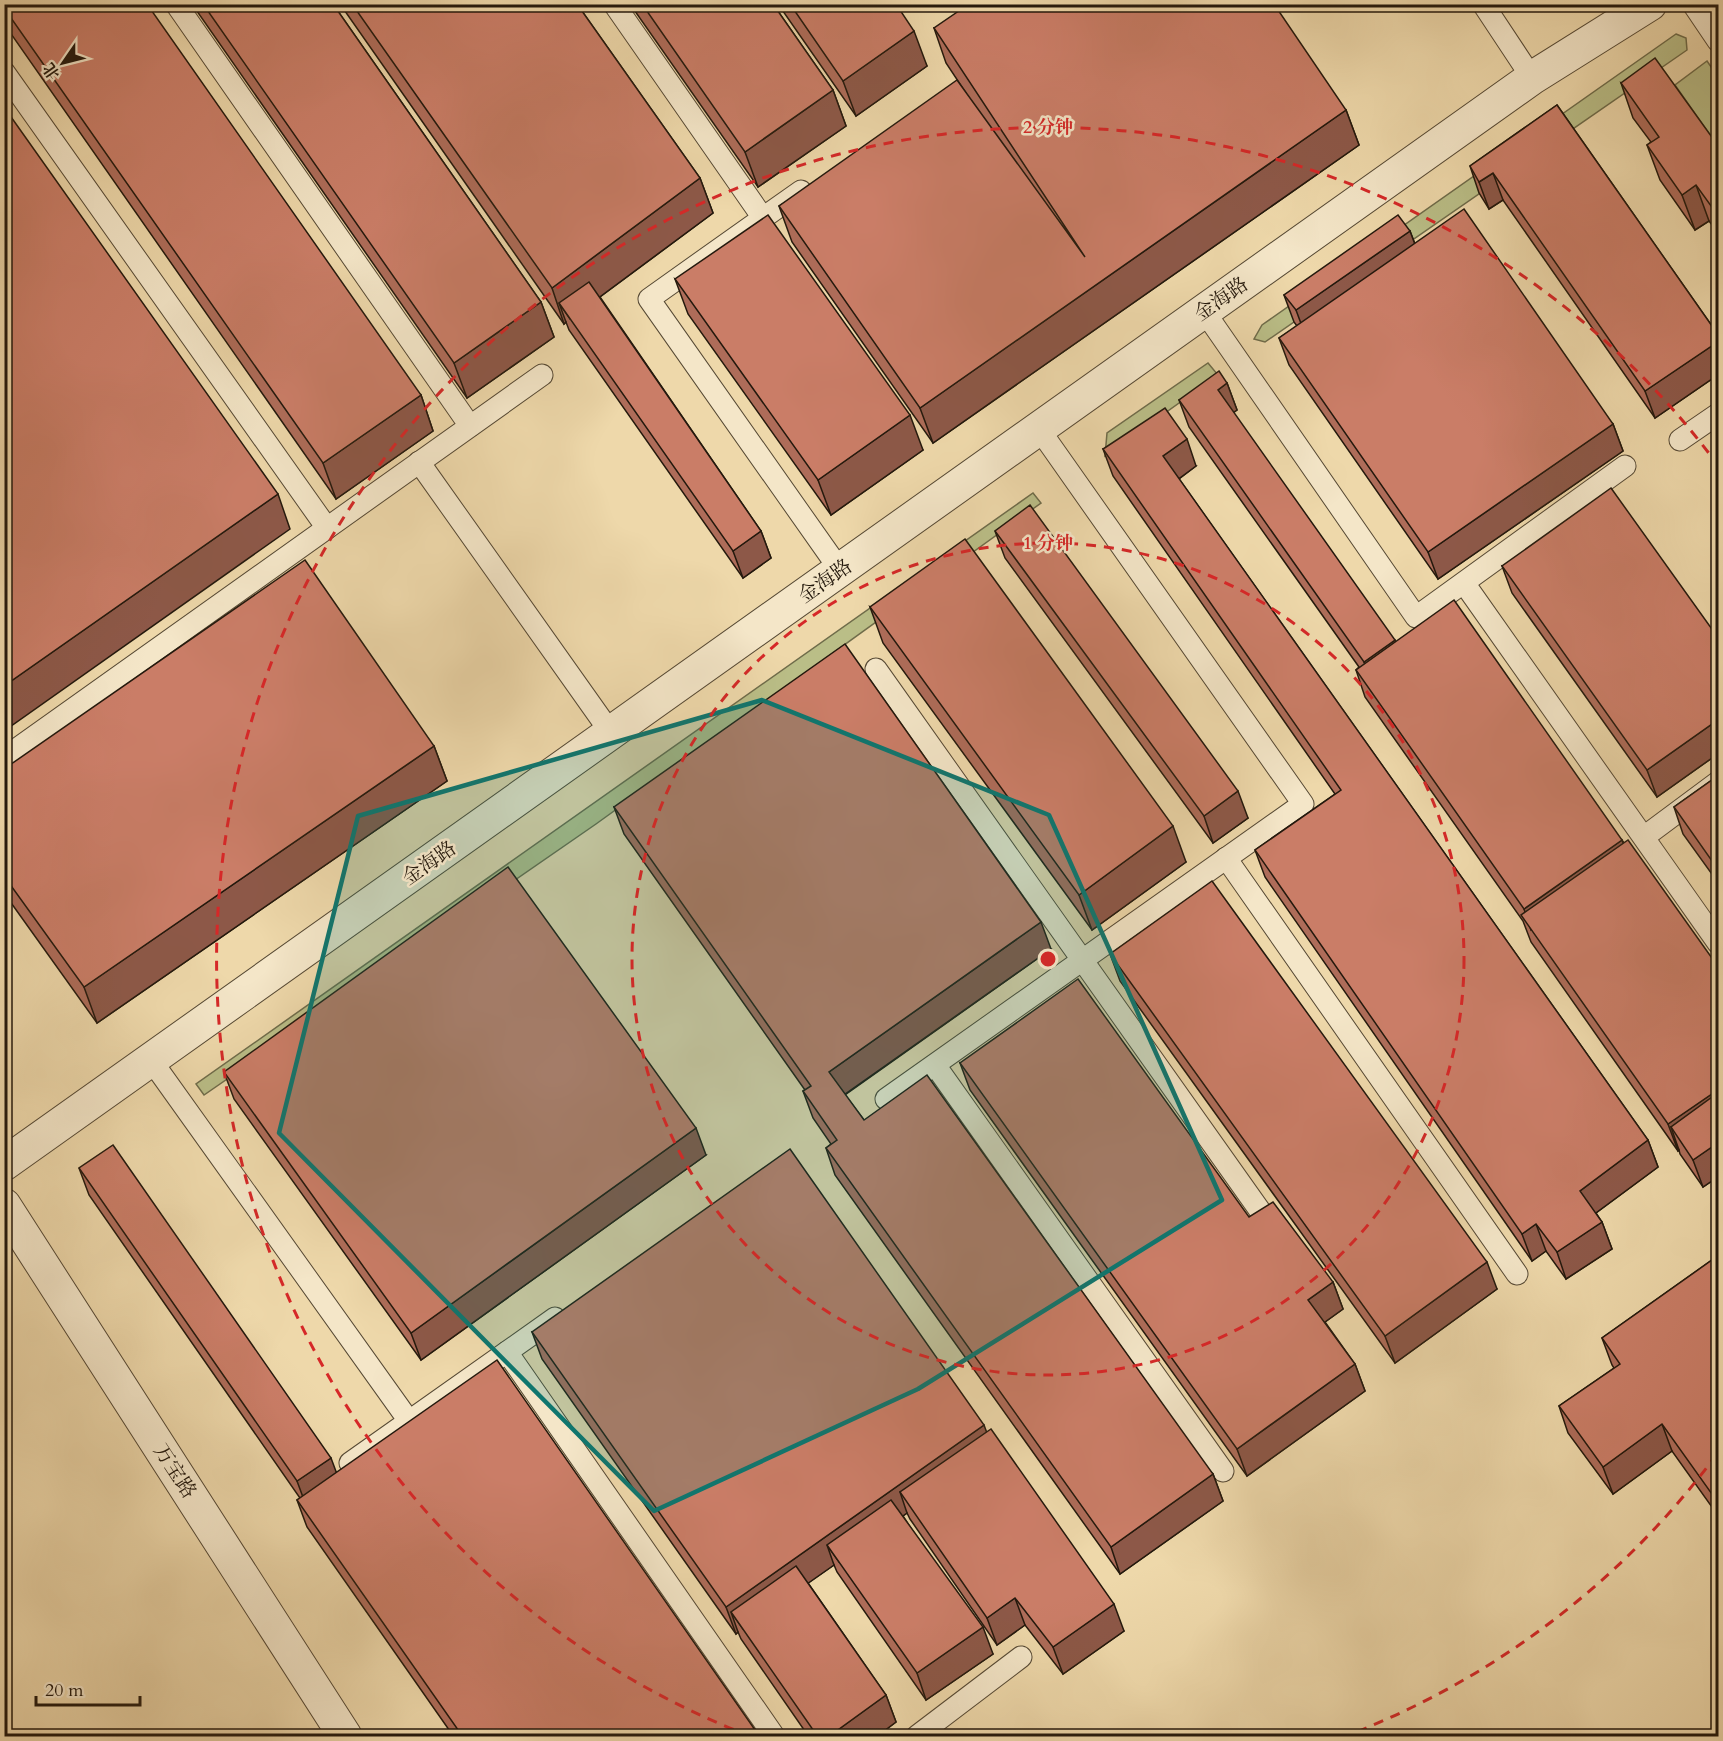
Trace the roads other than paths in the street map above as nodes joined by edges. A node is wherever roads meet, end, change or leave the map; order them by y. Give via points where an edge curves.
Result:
1 (176, 4) edge
2 (614, 4) edge
3 (1483, 4) edge
4 (1650, 4) edge
5 (1693, 4) edge
6 (1719, 41) edge
7 (4, 72) edge
8 (1532, 78) junction
9 (820, 178) edge
10 (764, 218) junction
11 (1204, 311) junction
12 (542, 375) dead end
13 (1719, 414) edge
14 (470, 426) junction
15 (1039, 429) junction
16 (1680, 440) dead end
17 (419, 462) junction
18 (1625, 466) dead end
19 (327, 528) junction
20 (840, 570) junction
21 (1464, 583) junction
22 (876, 669) dead end
23 (611, 733) junction
24 (4, 758) edge
25 (1719, 782) edge
26 (1644, 837) junction
27 (1226, 858) junction
28 (1719, 943) edge
29 (1082, 960) junction
30 (151, 1060) junction
31 (935, 1065) junction
32 (886, 1099) dead end
33 (4, 1164) edge
34 (4, 1205) edge
35 (1263, 1215) edge
36 (1517, 1274) dead end
37 (574, 1305) edge
38 (507, 1352) junction
39 (409, 1421) junction
40 (350, 1463) edge
41 (1223, 1471) dead end
42 (1022, 1657) dead end
43 (345, 1737) edge
44 (774, 1737) edge
45 (917, 1737) edge

1 - 14 lane
2 - 10 lane
3 - 8 lane
4 - 8 street, 金海路
5 - 6 lane
7 - 19 lane
8 - 11 street, 金海路
9 - 10 lane
10 - 20 lane via 649,299
11 - 15 street, 金海路
11 - 21 lane via 1416,617
12 - 14 lane
13 - 16 lane
14 - 17 lane
15 - 20 street, 金海路
15 - 27 lane via 1303,804
17 - 19 lane
17 - 23 lane
18 - 21 lane
19 - 24 lane
20 - 23 street, 金海路
21 - 26 lane
22 - 29 lane
23 - 30 street, 金海路
25 - 26 lane
26 - 28 lane
27 - 29 lane
27 - 36 lane
29 - 31 lane
29 - 35 lane
30 - 33 street, 金海路
30 - 39 lane
31 - 32 lane
31 - 41 lane
34 - 43 street, 万宝路
37 - 38 lane
38 - 39 lane
38 - 44 lane
39 - 40 lane
42 - 45 lane

